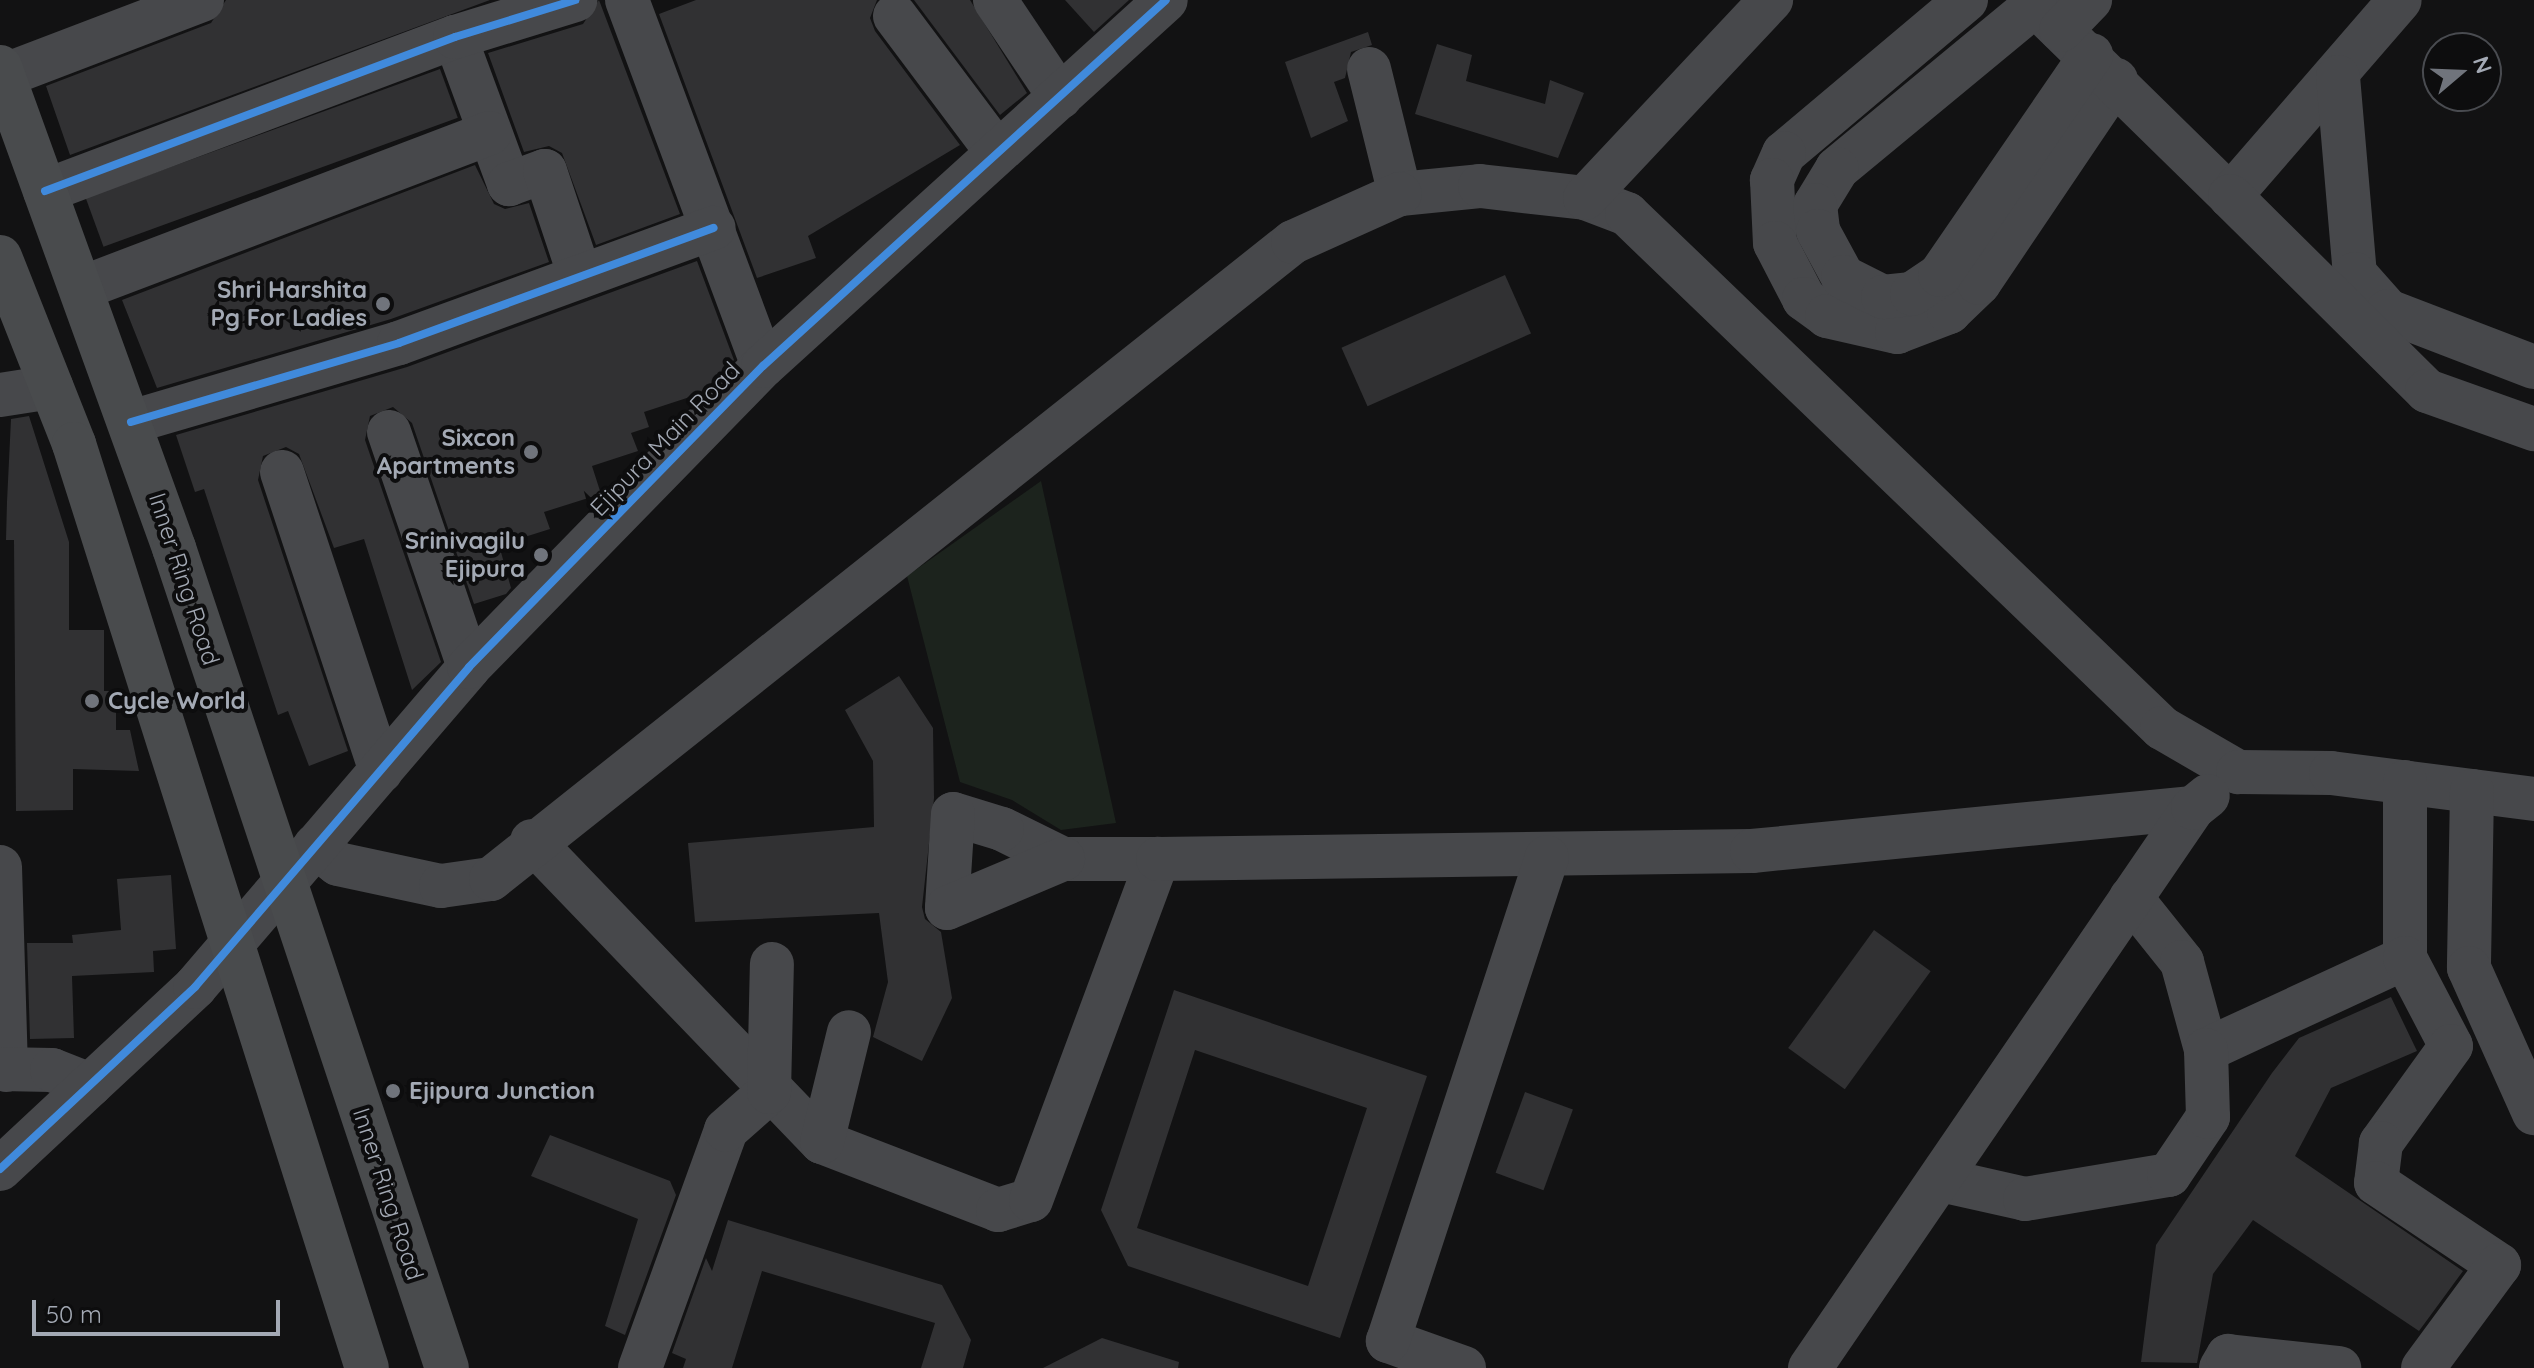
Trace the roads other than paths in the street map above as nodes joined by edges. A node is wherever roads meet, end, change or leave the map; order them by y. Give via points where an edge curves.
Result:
1 (202, 0) edge
2 (575, 0) edge
3 (995, 0) edge
4 (1166, 0) edge
5 (1771, 0) edge
6 (1966, 0) edge
7 (2400, 0) edge
8 (643, 4) edge
9 (895, 16) dead end
10 (2070, 28) edge
11 (455, 37) junction
12 (1369, 69) dead end
13 (2, 71) edge
14 (2338, 77) junction
15 (1060, 97) junction
16 (489, 133) junction
17 (997, 152) junction
18 (45, 191) junction
19 (1400, 194) junction
20 (2230, 196) junction
21 (1585, 198) junction
22 (714, 228) junction
23 (0, 257) edge
24 (580, 276) junction
25 (82, 288) junction
26 (2533, 364) edge
27 (763, 366) junction
28 (51, 387) junction
29 (0, 395) edge
30 (131, 422) junction
31 (2534, 429) edge
32 (389, 432) dead end
33 (282, 472) dead end
34 (469, 667) junction
35 (381, 771) junction
36 (2238, 772) junction
37 (2405, 782) junction
38 (2472, 791) junction
39 (2534, 799) edge
40 (2193, 808) junction
41 (532, 841) junction
42 (315, 846) junction
43 (1547, 857) junction
44 (1063, 859) dead end
45 (1158, 859) junction
46 (0, 867) edge
47 (283, 882) junction
48 (2131, 898) junction
49 (232, 945) junction
50 (2405, 958) junction
51 (772, 964) dead end
52 (849, 1032) dead end
53 (2206, 1050) junction
54 (3, 1069) edge
55 (90, 1085) junction
56 (769, 1092) junction
57 (2534, 1113) edge
58 (822, 1142) junction
59 (0, 1169) edge
60 (1941, 1180) junction
61 (1384, 1355) edge
62 (367, 1368) edge
63 (447, 1368) edge
64 (640, 1368) edge
65 (1464, 1368) edge
66 (1810, 1368) edge
67 (2221, 1368) edge
68 (2339, 1368) edge
69 (2423, 1368) edge

1 - 13 street
2 - 11 street
3 - 15 street
4 - 15 street, Ejipura Main Road
5 - 21 street
6 - 10 street via 1784,153 1772,180 1775,243 1804,299 1827,316 1897,332 1949,312 1979,283
7 - 14 street
8 - 22 street
9 - 17 street
10 - 10 street via 1837,169 1815,205 1818,231 1843,277 1883,297 1912,294 1940,275
10 - 20 street
11 - 16 street
11 - 18 street
12 - 19 street
13 - 18 main road, Inner Ring Road
14 - 20 street
14 - 26 street via 2355,274 2388,311
15 - 17 street, Ejipura Main Road
16 - 24 street via 509,184 545,171
16 - 25 street
17 - 27 street, Ejipura Main Road
18 - 25 main road, Inner Ring Road
19 - 21 street via 1480,186
19 - 41 street via 1293,242
20 - 31 street via 2427,391
21 - 36 street via 1627,214 2162,728
22 - 24 street
22 - 27 street
23 - 28 main road
24 - 30 street via 399,343
25 - 30 main road, Inner Ring Road
27 - 34 street, Ejipura Main Road
28 - 29 street
28 - 49 main road
30 - 47 main road, Inner Ring Road
32 - 34 street
33 - 35 street
34 - 35 street, Ejipura Main Road
35 - 42 street, Ejipura Main Road
36 - 37 street via 2331,773
36 - 40 street
37 - 38 street
37 - 50 street
38 - 39 street
38 - 57 street via 2469,968
40 - 43 street via 1752,851
40 - 48 street
41 - 42 street via 491,879 441,886 338,864
41 - 56 street
42 - 47 street, Ejipura Main Road
43 - 45 street
43 - 61 street
44 - 45 street
45 - 58 street via 1031,1200 998,1210
46 - 54 street
47 - 49 street, Ejipura Main Road
47 - 63 main road, Inner Ring Road
48 - 53 street via 2182,962
48 - 60 street
49 - 55 street, Ejipura Main Road
49 - 62 main road
50 - 53 street
50 - 69 street via 2451,1046 2381,1143 2376,1183 2499,1265
51 - 56 street
52 - 58 street
53 - 60 street via 2208,1117 2169,1175 2025,1199
54 - 55 street via 52,1070
55 - 59 street, Ejipura Main Road
56 - 58 street
56 - 64 street via 726,1130
60 - 66 street
61 - 65 street
67 - 68 street via 2228,1356

